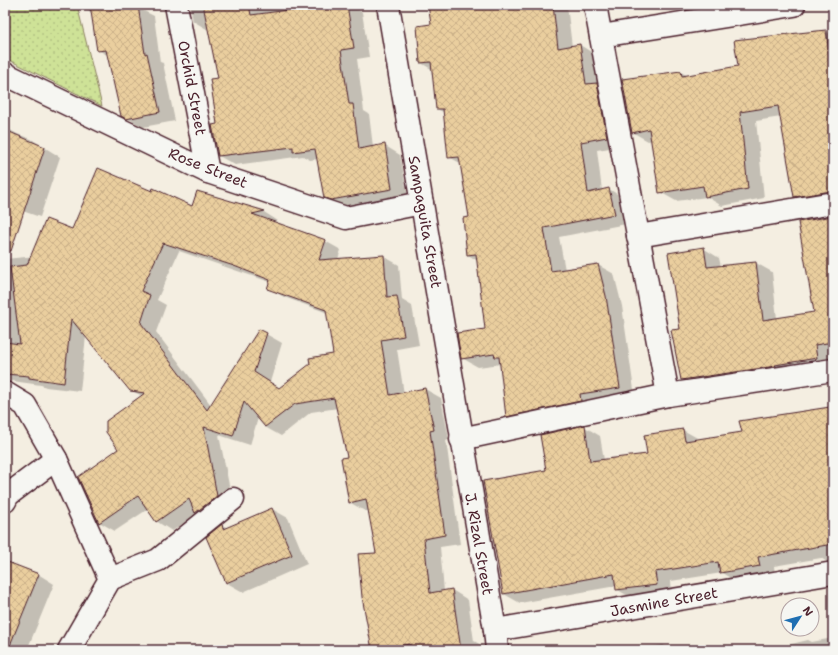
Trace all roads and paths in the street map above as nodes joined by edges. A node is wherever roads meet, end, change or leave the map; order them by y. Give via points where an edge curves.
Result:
1 (176, 5) edge
2 (388, 5) edge
3 (595, 5) edge
4 (794, 5) edge
5 (601, 36) junction
6 (5, 74) edge
7 (208, 172) junction
8 (833, 203) edge
9 (422, 204) junction
10 (638, 236) junction
11 (833, 370) edge
12 (5, 393) edge
13 (668, 395) junction
14 (461, 439) junction
15 (56, 459) junction
16 (233, 499) dead end
17 (5, 501) edge
18 (833, 573) edge
19 (110, 579) junction
20 (496, 640) edge
21 (69, 650) edge

1 - 7 street, Orchid Street
2 - 9 street, Sampaguita Street
3 - 5 street
4 - 5 street
5 - 10 street
6 - 7 street, Rose Street
7 - 9 street, Rose Street via 346,218
8 - 10 street
9 - 14 street, Sampaguita Street
10 - 13 street
11 - 13 street
12 - 15 street via 25,405
13 - 14 street
14 - 20 street, J. Rizal Street
15 - 17 street via 8,495
15 - 19 street
16 - 19 street via 158,560
18 - 20 street, Jasmine Street
19 - 21 street

